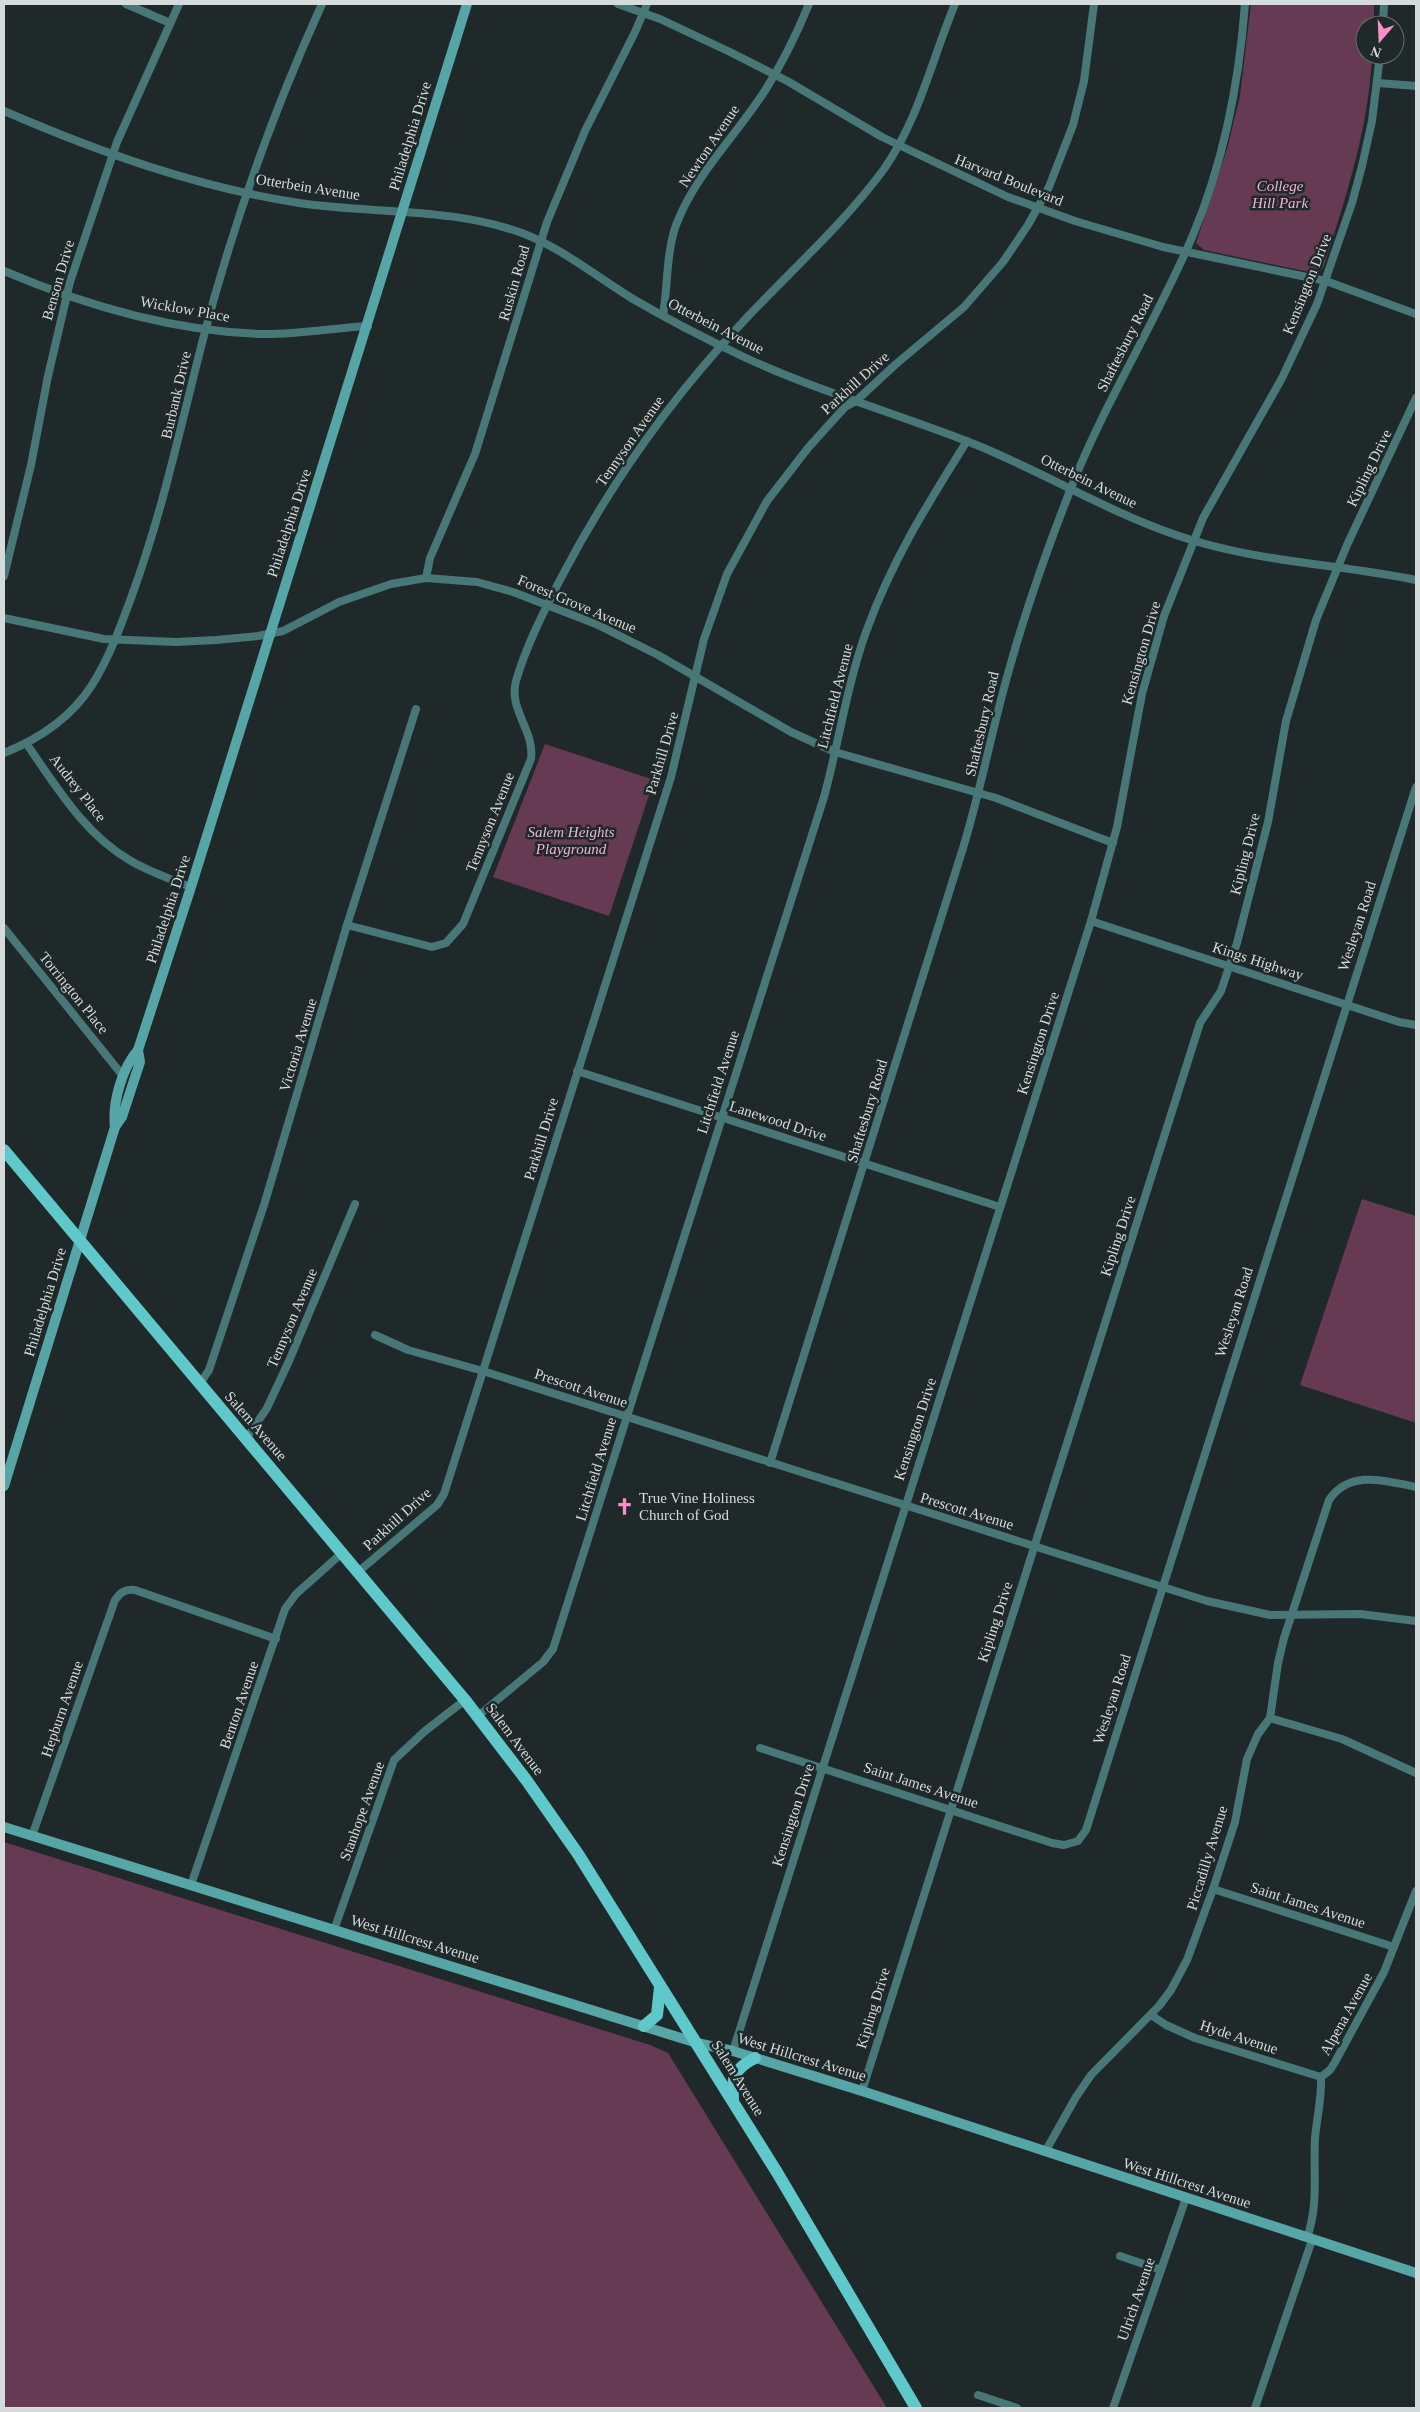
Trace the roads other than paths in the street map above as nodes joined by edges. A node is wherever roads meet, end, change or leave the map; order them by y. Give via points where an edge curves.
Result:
1 (126, 4) edge
2 (179, 4) edge
3 (322, 4) edge
4 (467, 4) edge
5 (618, 4) edge
6 (647, 4) edge
7 (809, 4) edge
8 (955, 4) edge
9 (1094, 4) edge
10 (1246, 4) edge
11 (644, 13) junction
12 (170, 23) junction
13 (1379, 65) edge
14 (774, 74) junction
15 (1378, 83) junction
16 (1416, 86) edge
17 (4, 111) edge
18 (898, 145) junction
19 (113, 155) junction
20 (247, 192) junction
21 (1038, 208) junction
22 (403, 212) junction
23 (540, 242) junction
24 (1185, 252) junction
25 (4, 271) edge
26 (1326, 280) junction
27 (67, 296) junction
28 (1416, 314) edge
29 (663, 315) junction
30 (368, 326) junction
31 (207, 328) junction
32 (721, 346) junction
33 (1416, 398) edge
34 (856, 401) junction
35 (967, 441) junction
36 (1072, 488) junction
37 (1193, 540) junction
38 (1338, 566) junction
39 (4, 576) edge
40 (426, 578) junction
41 (1416, 580) edge
42 (548, 604) junction
43 (4, 618) edge
44 (270, 634) junction
45 (116, 640) junction
46 (696, 676) junction
47 (416, 709) dead end
48 (26, 743) junction
49 (835, 752) junction
50 (4, 753) edge
51 (1416, 787) edge
52 (980, 793) junction
53 (1113, 843) junction
54 (191, 887) junction
55 (1091, 921) junction
56 (347, 925) junction
57 (4, 928) edge
58 (1230, 967) junction
59 (1346, 1004) junction
60 (1416, 1025) edge
61 (138, 1050) junction
62 (577, 1071) junction
63 (124, 1076) junction
64 (721, 1117) junction
65 (115, 1127) junction
66 (4, 1150) edge
67 (865, 1163) junction
68 (355, 1204) dead end
69 (1000, 1207) junction
70 (80, 1240) junction
71 (375, 1335) dead end
72 (482, 1371) junction
73 (199, 1385) junction
74 (627, 1417) junction
75 (246, 1439) junction
76 (770, 1463) junction
77 (4, 1486) edge
78 (1416, 1487) edge
79 (906, 1506) junction
80 (1034, 1546) junction
81 (342, 1553) junction
82 (358, 1572) junction
83 (1162, 1586) junction
84 (1290, 1615) junction
85 (1416, 1621) edge
86 (276, 1639) junction
87 (465, 1700) junction
88 (478, 1716) junction
89 (1270, 1718) junction
90 (760, 1748) dead end
91 (822, 1768) junction
92 (1416, 1773) edge
93 (950, 1808) junction
94 (4, 1827) edge
95 (32, 1836) junction
96 (1075, 1844) joint
97 (192, 1885) junction
98 (1214, 1889) junction
99 (1416, 1891) edge
100 (334, 1930) junction
101 (1394, 1947) junction
102 (660, 1987) junction
103 (1151, 2015) junction
104 (644, 2026) junction
105 (697, 2043) junction
106 (733, 2051) junction
107 (755, 2058) junction
108 (1321, 2076) junction
109 (862, 2091) junction
110 (733, 2101) junction
111 (1045, 2152) junction
112 (1186, 2198) junction
113 (1310, 2239) junction
114 (1120, 2256) dead end
115 (1161, 2270) junction
116 (1416, 2273) edge
117 (978, 2395) dead end
118 (916, 2408) edge
119 (1016, 2408) edge
120 (1113, 2408) edge
121 (1255, 2408) edge

1 - 12 street
2 - 12 street, Benson Drive
3 - 20 street, Burbank Drive via 285,86
4 - 22 main road, Philadelphia Drive
5 - 11 street, Harvard Boulevard
6 - 11 street, Ruskin Road
7 - 14 street, Newton Avenue
8 - 18 street, Tennyson Avenue via 921,100
9 - 21 street, Parkhill Drive via 1081,96 1058,165
10 - 24 street, Shaftesbury Road via 1226,133
11 - 14 street, Harvard Boulevard
11 - 23 street, Ruskin Road via 585,131
12 - 19 street, Benson Drive
13 - 15 street, Kensington Drive
14 - 18 street, Harvard Boulevard
14 - 29 street, Newton Avenue via 766,90 716,155 681,214 668,256
15 - 16 street
15 - 26 street, Kensington Drive via 1355,194
17 - 19 street, Otterbein Avenue
18 - 21 street, Harvard Boulevard via 969,180
18 - 32 street, Tennyson Avenue via 863,194
19 - 20 street, Otterbein Avenue via 168,173
19 - 27 street, Benson Drive
20 - 22 street, Otterbein Avenue via 301,203
20 - 31 street, Burbank Drive
21 - 24 street, Harvard Boulevard via 1128,238
21 - 34 street, Parkhill Drive via 1004,262 982,288 944,326
22 - 23 street, Otterbein Avenue via 480,220
22 - 30 main road, Philadelphia Drive
23 - 29 street, Otterbein Avenue
23 - 40 street, Ruskin Road via 475,454 430,558
24 - 26 street, Harvard Boulevard
24 - 36 street, Shaftesbury Road
25 - 27 street, Wicklow Place
26 - 28 street, Harvard Boulevard
26 - 37 street, Kensington Drive via 1282,378 1217,491
27 - 31 street, Wicklow Place via 137,315
27 - 39 street, Benson Drive
29 - 32 street, Otterbein Avenue
30 - 31 street, Wicklow Place via 281,334
30 - 44 main road, Philadelphia Drive
31 - 45 street, Burbank Drive via 160,513
32 - 34 street, Otterbein Avenue
32 - 42 street, Tennyson Avenue via 665,414 614,486
33 - 38 street, Kipling Drive
34 - 35 street, Otterbein Avenue
34 - 46 street, Parkhill Drive via 845,408 803,454 752,525 716,602
35 - 36 street, Otterbein Avenue
35 - 49 street, Litchfield Avenue via 914,525 882,592 856,664
36 - 37 street, Otterbein Avenue via 1137,520
36 - 52 street, Shaftesbury Road via 1041,568 1009,668
37 - 38 street, Otterbein Avenue via 1261,556
37 - 53 street, Kensington Drive via 1164,616 1148,670
38 - 41 street, Otterbein Avenue
38 - 58 street, Kipling Drive via 1316,620 1293,696 1259,862
40 - 42 street, Forest Grove Avenue via 477,582
40 - 44 street, Forest Grove Avenue via 362,593 283,631
42 - 46 street, Forest Grove Avenue via 596,624
42 - 56 street, Tennyson Avenue via 514,689 516,705 531,743 531,759 463,924 446,944 432,947
43 - 45 street, Forest Grove Avenue
44 - 45 street, Forest Grove Avenue via 176,642
44 - 54 main road, Philadelphia Drive
45 - 48 street, Burbank Drive via 99,674 80,701 49,730
46 - 49 street, Forest Grove Avenue via 791,732
46 - 62 street, Parkhill Drive via 671,777
47 - 56 street, Victoria Avenue
48 - 50 street, Burbank Drive
48 - 54 street, Audrey Place via 73,808 103,842 132,862
49 - 52 street, Forest Grove Avenue
49 - 64 street, Litchfield Avenue via 824,797
51 - 59 street, Wesleyan Road
52 - 53 street, Forest Grove Avenue
52 - 67 street, Shaftesbury Road
53 - 55 street, Kensington Drive
54 - 61 main road, Philadelphia Drive
55 - 58 street, Kings Highway
55 - 69 street, Kensington Drive
56 - 73 street, Victoria Avenue via 264,1205 209,1370
57 - 63 street, Torrington Place
58 - 59 street, Kings Highway
58 - 80 street, Kipling Drive via 1221,991 1200,1023
59 - 60 street, Kings Highway
59 - 83 street, Wesleyan Road
61 - 63 main road, Philadelphia Drive via 129,1060
61 - 65 main road, Philadelphia Drive via 140,1062 122,1117
62 - 64 street, Lanewood Drive
62 - 72 street, Parkhill Drive
63 - 65 main road, Philadelphia Drive via 113,1113
64 - 67 street, Lanewood Drive
64 - 74 street, Litchfield Avenue
65 - 70 main road, Philadelphia Drive
66 - 70 main road, Salem Avenue
67 - 69 street, Lanewood Drive
67 - 76 street, Shaftesbury Road
68 - 75 street, Tennyson Avenue via 289,1361 267,1408
69 - 79 street, Kensington Drive
70 - 73 main road, Salem Avenue
70 - 77 main road, Philadelphia Drive
71 - 72 street, Prescott Avenue via 408,1350
72 - 74 street, Prescott Avenue
72 - 82 street, Parkhill Drive via 442,1500
73 - 75 main road, Salem Avenue
74 - 76 street, Prescott Avenue
74 - 88 street, Litchfield Avenue via 553,1649
75 - 81 main road, Salem Avenue
76 - 79 street, Prescott Avenue
78 - 84 street, Piccadilly Avenue via 1366,1479 1345,1484 1332,1495
79 - 80 street, Prescott Avenue
79 - 91 street, Kensington Drive
80 - 83 street, Prescott Avenue
80 - 93 street, Kipling Drive
81 - 82 main road, Salem Avenue
81 - 86 street, Benton Avenue via 296,1594 285,1609
82 - 87 main road, Salem Avenue
83 - 84 street, Prescott Avenue via 1207,1601 1257,1612
83 - 96 street, Wesleyan Road via 1086,1830
84 - 85 street, Prescott Avenue via 1360,1614
84 - 89 street, Piccadilly Avenue
86 - 95 street, Hepburn Avenue via 135,1590 127,1589 120,1593 114,1600
86 - 97 street, Benton Avenue
87 - 88 main road, Salem Avenue
87 - 100 street, Stanhope Avenue via 394,1760
88 - 102 main road, Salem Avenue via 578,1854
89 - 92 street via 1342,1739
89 - 98 street, Piccadilly Avenue via 1246,1759 1235,1822
90 - 91 street, Saint James Avenue
91 - 93 street, Saint James Avenue
91 - 106 street, Kensington Drive
93 - 96 street, Saint James Avenue via 1052,1843
93 - 109 street, Kipling Drive
94 - 95 main road, West Hillcrest Avenue
95 - 97 main road, West Hillcrest Avenue
97 - 100 main road, West Hillcrest Avenue
98 - 101 street, Saint James Avenue
98 - 103 street, Piccadilly Avenue via 1187,1960 1171,1990
99 - 101 street, Alpena Avenue
100 - 104 main road, West Hillcrest Avenue
101 - 108 street, Alpena Avenue via 1336,2062
102 - 104 main road via 657,2015
102 - 105 main road, Salem Avenue
103 - 108 street, Hyde Avenue via 1196,2038
103 - 111 street, Piccadilly Avenue via 1091,2075
104 - 105 main road, West Hillcrest Avenue
105 - 106 main road, West Hillcrest Avenue
105 - 110 main road, Salem Avenue
106 - 107 main road, West Hillcrest Avenue
107 - 109 main road, West Hillcrest Avenue
107 - 110 main road via 737,2070
108 - 113 street, Alpena Avenue via 1315,2141 1316,2201
109 - 111 main road, West Hillcrest Avenue
110 - 118 main road, Salem Avenue
111 - 112 main road, West Hillcrest Avenue
112 - 113 main road, West Hillcrest Avenue
112 - 115 street, Ulrich Avenue
113 - 116 main road, West Hillcrest Avenue
113 - 121 street, Alpena Avenue
114 - 115 street
115 - 120 street, Ulrich Avenue
117 - 119 street

